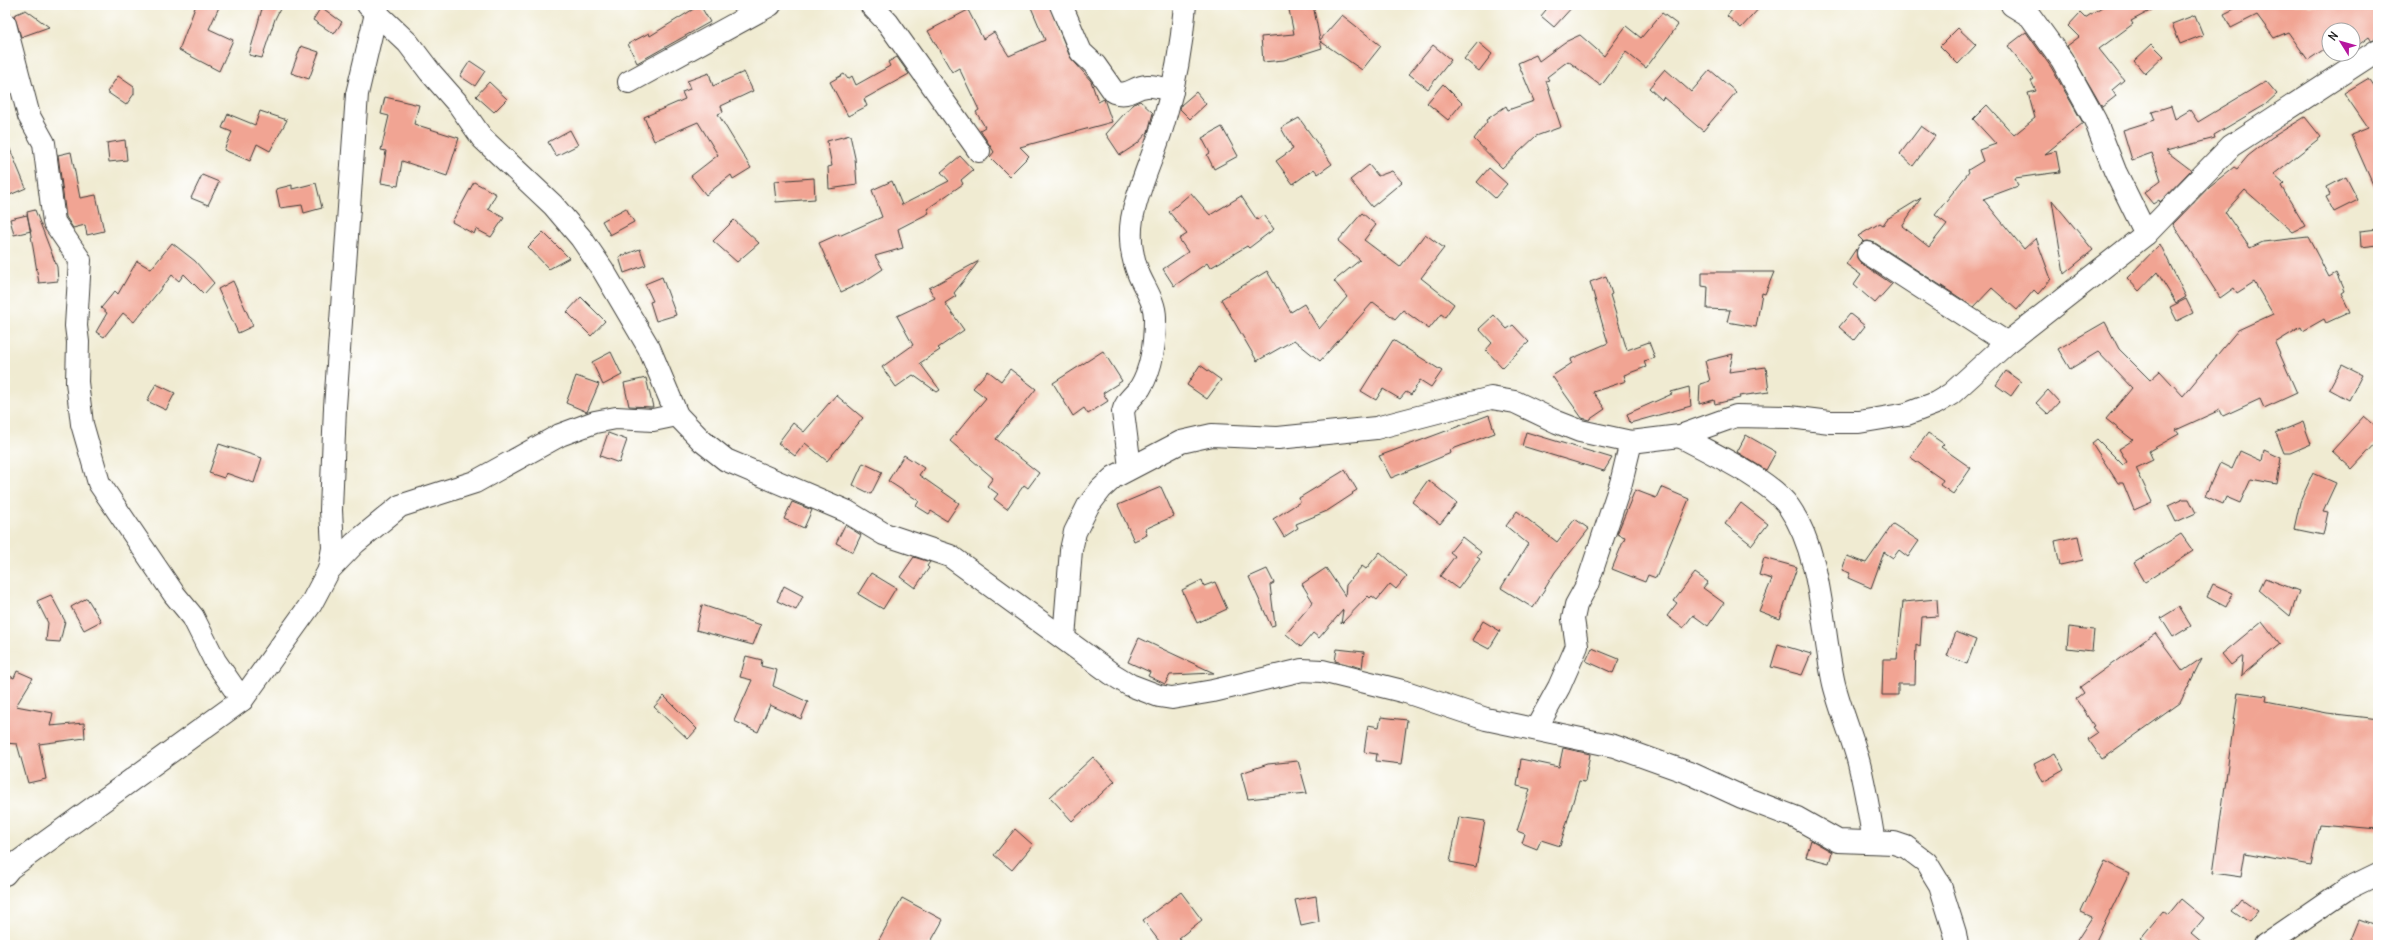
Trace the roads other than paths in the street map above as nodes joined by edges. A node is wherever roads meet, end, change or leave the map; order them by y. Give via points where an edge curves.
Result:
1 (770, 5) edge
2 (871, 5) edge
3 (1061, 5) edge
4 (1185, 5) edge
5 (2012, 5) edge
6 (373, 8) edge
7 (5, 24) edge
8 (2378, 50) edge
9 (629, 82) dead end
10 (1172, 91) junction
11 (979, 151) dead end
12 (2146, 234) junction
13 (1868, 253) dead end
14 (2007, 343) junction
15 (677, 414) junction
16 (1680, 436) junction
17 (1631, 442) junction
18 (1130, 467) junction
19 (329, 570) junction
20 (1064, 638) junction
21 (242, 700) junction
22 (1536, 729) junction
23 (1874, 842) junction
24 (5, 874) edge
25 (2378, 874) edge
26 (1957, 945) edge
27 (2265, 945) edge

1 - 9 street
2 - 11 street via 888,22
3 - 10 street via 1081,52 1095,65 1114,92 1129,93 1145,86
4 - 10 street via 1183,35
5 - 12 street via 2030,16 2062,60 2095,120 2115,170
6 - 15 street via 408,43 459,105 482,138 553,205 581,238 649,348
6 - 19 street via 357,94 335,407 331,510 333,548
7 - 21 street via 28,116 44,143 54,222 80,260 76,326 77,382 82,424 99,482 174,594 193,617 215,661
8 - 12 street via 2231,146
10 - 18 street via 1132,219 1130,243 1155,316 1150,366 1139,389 1124,405
12 - 14 street
13 - 14 street
14 - 16 street via 1951,394 1907,414 1859,422 1736,416
15 - 19 street via 653,420 616,418 595,422 560,435 475,482 400,506 355,543
15 - 20 street via 702,441 726,460 846,511 884,534 950,556 1009,601
16 - 17 street
16 - 23 street via 1766,484 1788,506 1800,526 1818,578 1834,684 1857,757
17 - 18 street via 1580,431 1515,402 1491,398 1376,428 1278,438 1212,435 1181,442
17 - 22 street via 1621,483 1587,585 1576,605 1573,619 1577,646 1559,687
18 - 20 street via 1101,489 1088,506 1075,532 1071,550
19 - 21 street via 311,604
20 - 22 street via 1130,685 1159,696 1172,698 1213,691 1302,670 1322,671 1406,692 1486,718
21 - 24 street
22 - 23 street via 1614,746 1686,771 1797,818 1838,841
23 - 26 street via 1894,843 1926,862 1945,897
25 - 27 street via 2345,890

